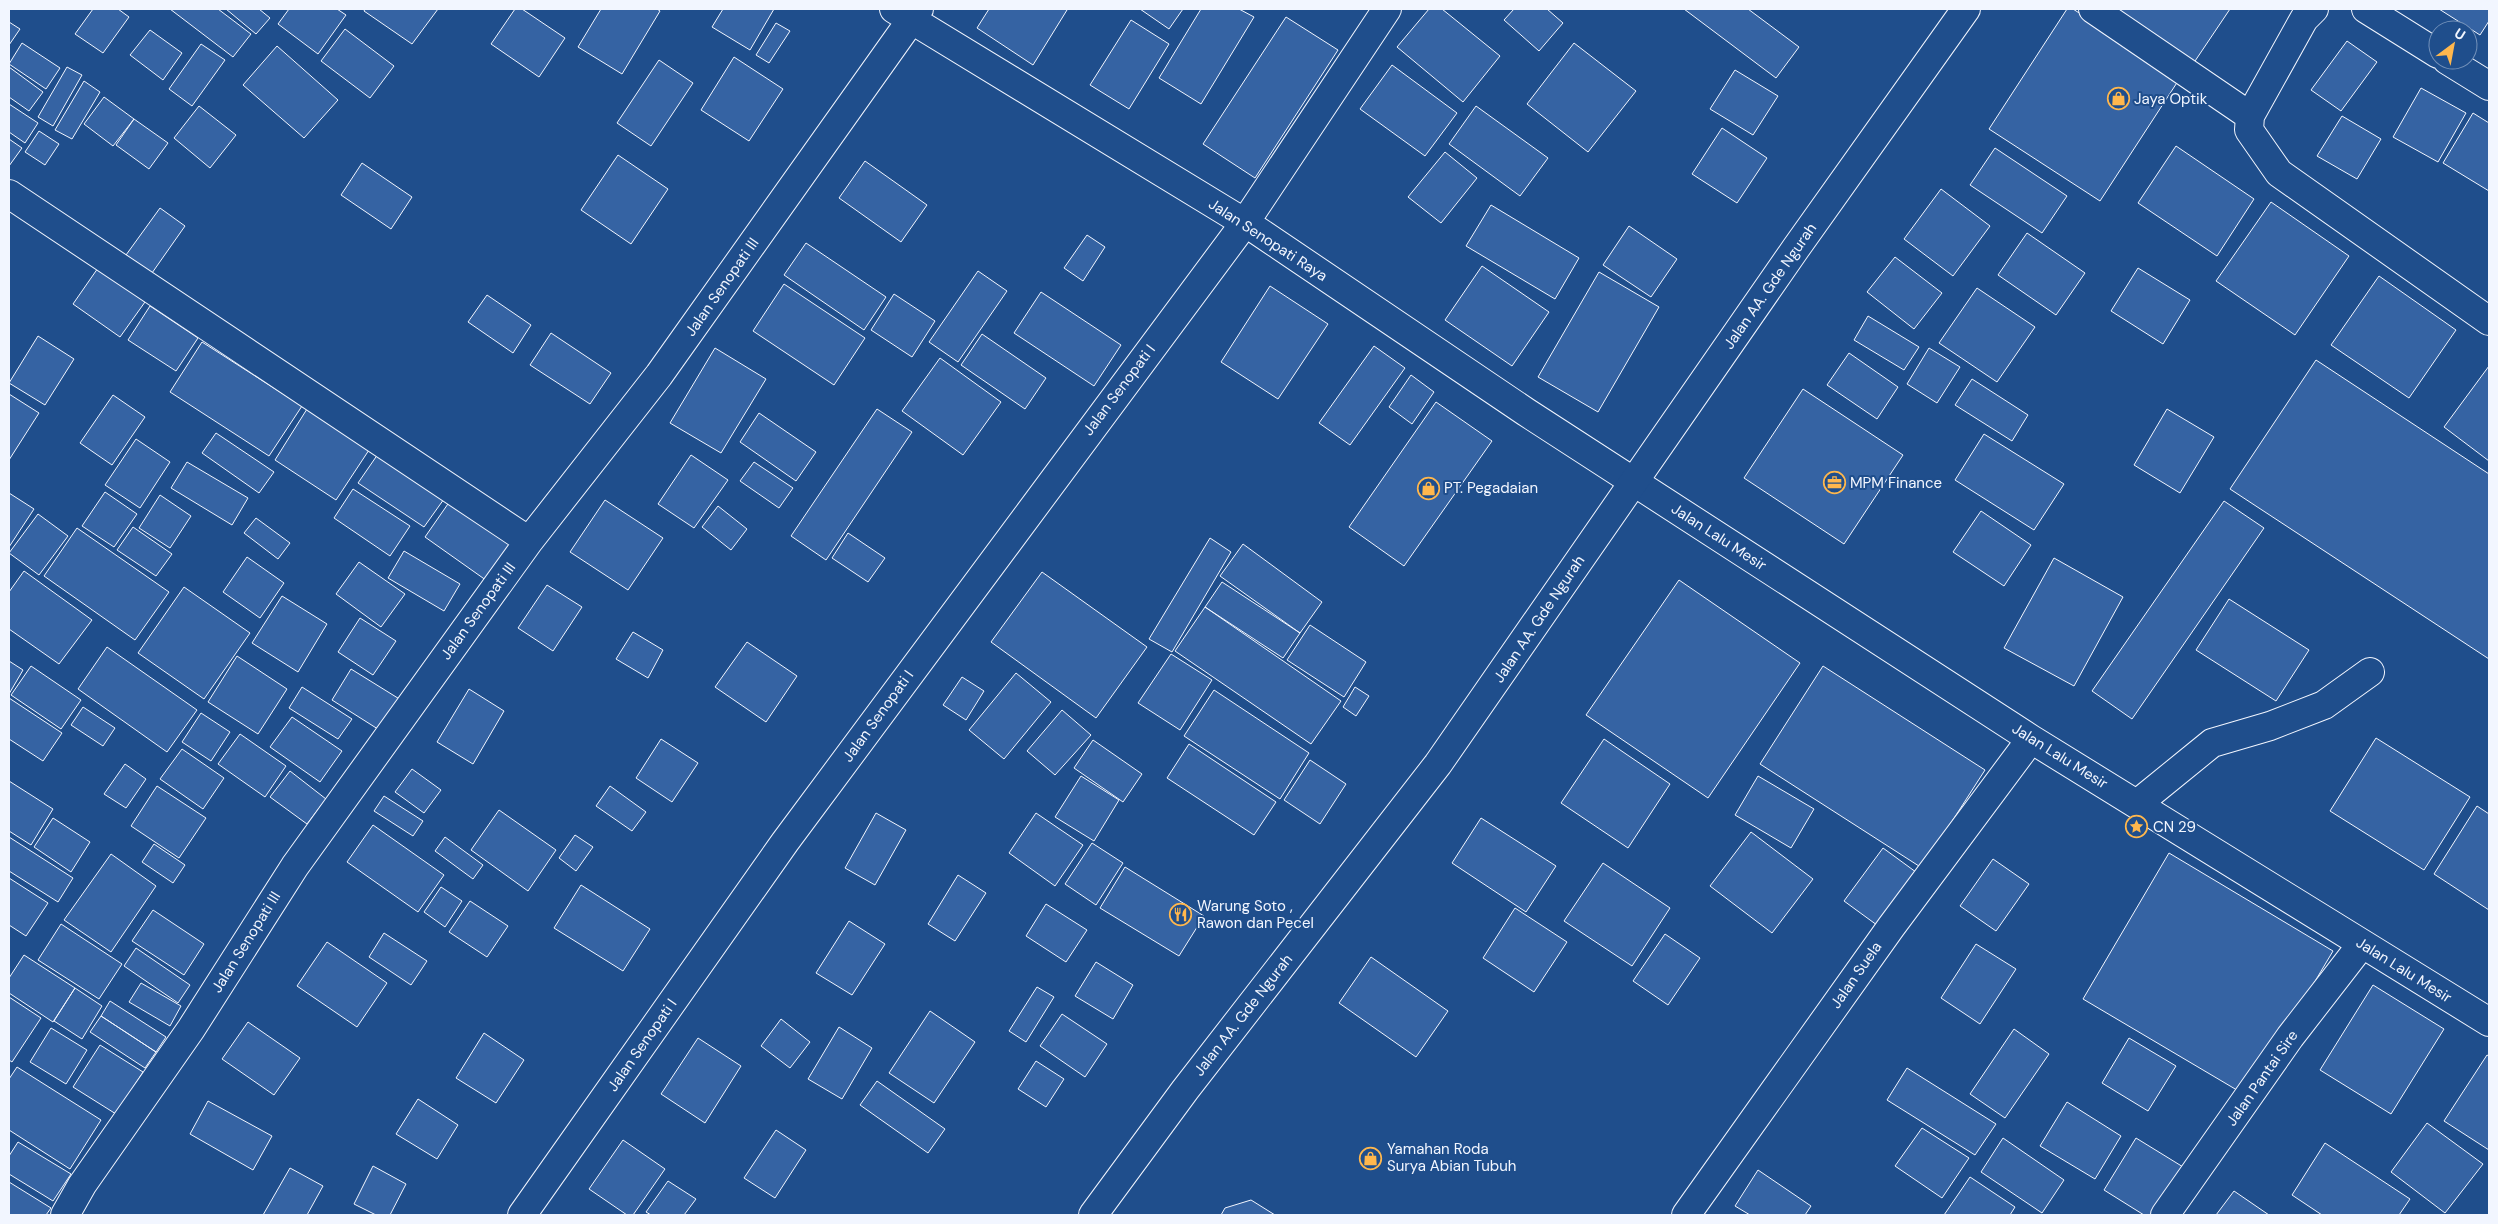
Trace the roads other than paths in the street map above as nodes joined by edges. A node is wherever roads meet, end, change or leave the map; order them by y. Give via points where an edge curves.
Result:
1 (1387, 9) edge
2 (1966, 9) edge
3 (2093, 9) edge
4 (2314, 9) edge
5 (2366, 9) edge
6 (908, 12) edge
7 (2428, 48) edge
8 (2463, 70) edge
9 (2489, 86) edge
10 (2250, 116) junction
11 (9, 194) edge
12 (1244, 224) junction
13 (2489, 321) edge
14 (1635, 482) junction
15 (529, 541) junction
16 (2370, 672) dead end
17 (2031, 739) junction
18 (2137, 804) junction
19 (2362, 944) junction
20 (2489, 1022) edge
21 (65, 1215) edge
22 (522, 1215) edge
23 (1093, 1215) edge
24 (1686, 1215) edge
25 (2165, 1215) edge

1 - 12 street, Jalan Senopati I
2 - 14 street, Jalan AA. Gde Ngurah
3 - 10 street
4 - 10 street via 2304,19
5 - 7 street
6 - 12 street, Jalan Senopati Raya
6 - 15 street, Jalan Senopati III via 659,375
8 - 9 street
10 - 13 street via 2249,130 2279,173
11 - 15 street
12 - 14 street, Jalan Senopati Raya
12 - 22 street, Jalan Senopati I via 785,842
14 - 17 street, Jalan Lalu Mesir
14 - 23 street, Jalan AA. Gde Ngurah via 1438,764 1185,1090
15 - 21 street, Jalan Senopati III via 295,866 192,1029 82,1185
16 - 18 street via 2324,705 2270,726 2212,743
17 - 18 street, Jalan Lalu Mesir
17 - 24 street, Jalan Suela via 1891,927
18 - 19 street, Jalan Lalu Mesir
19 - 20 street, Jalan Lalu Mesir
19 - 25 street, Jalan Pantai Sire via 2290,1037

